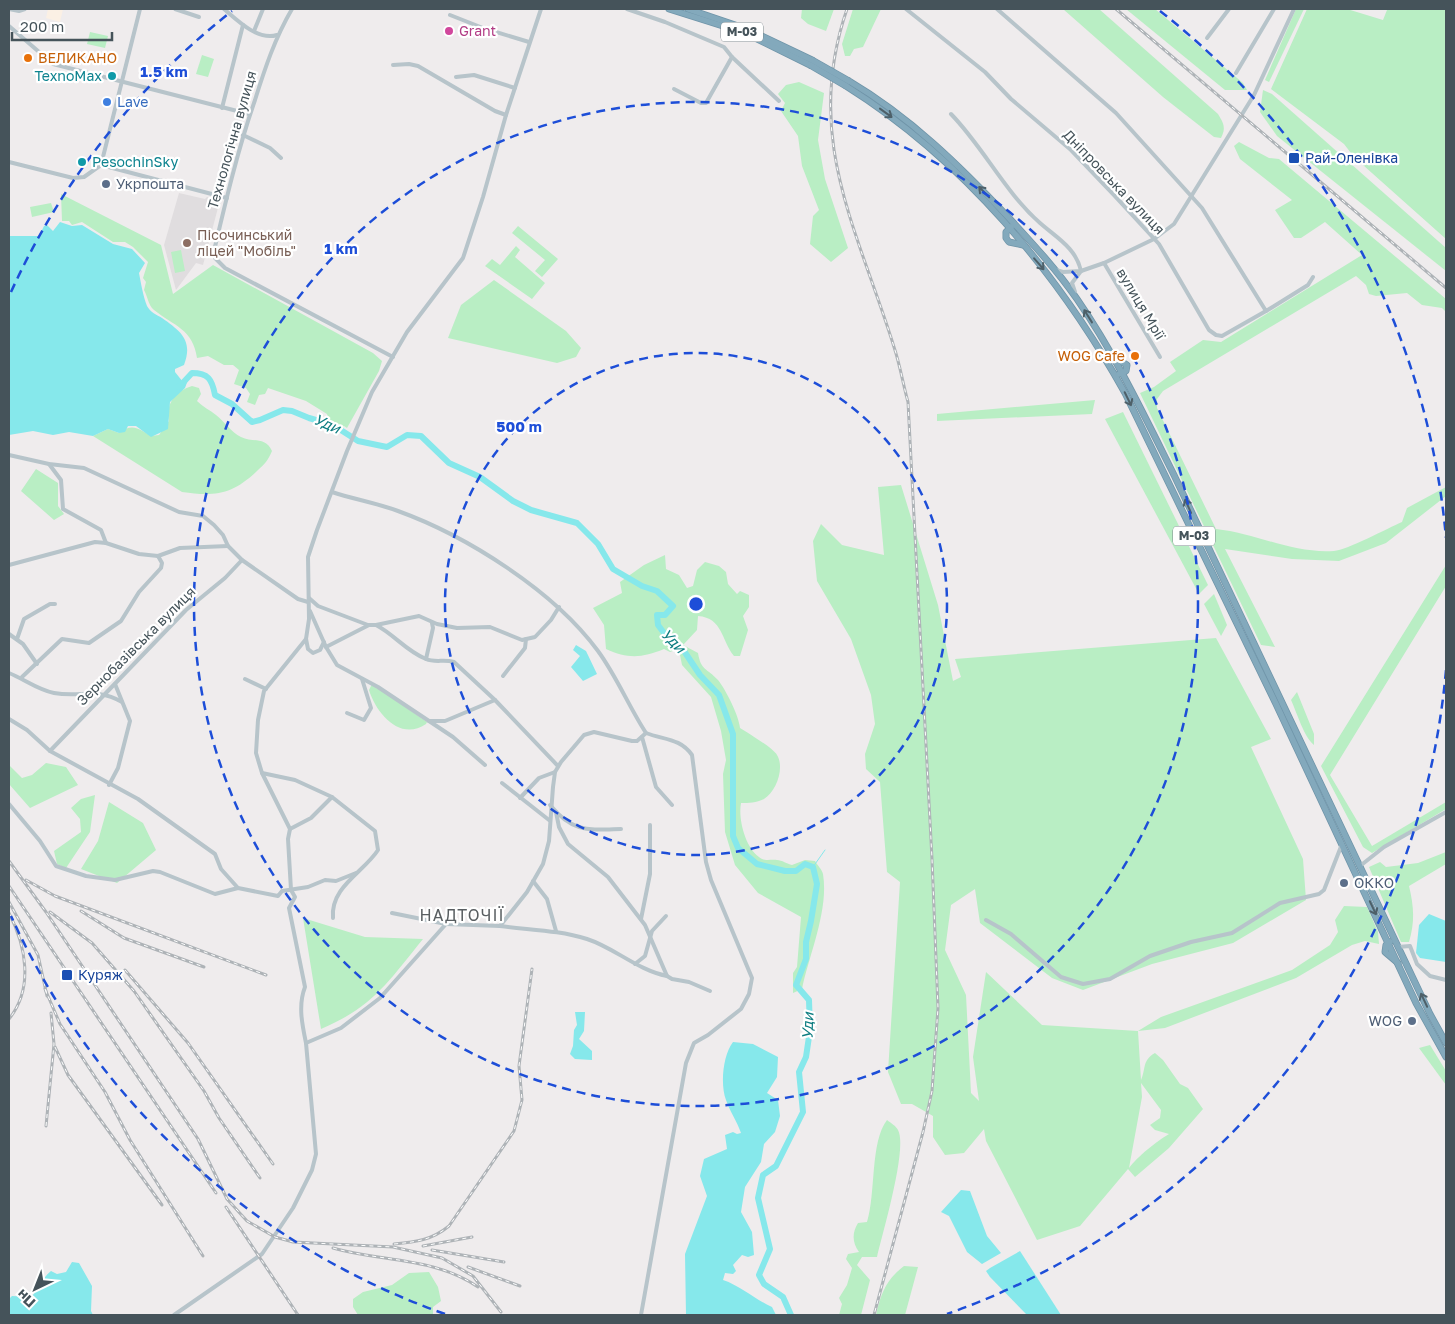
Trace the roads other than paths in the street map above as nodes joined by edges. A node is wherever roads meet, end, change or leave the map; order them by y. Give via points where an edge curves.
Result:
1 (9, 9) edge
2 (25, 9) edge
3 (140, 9) edge
4 (175, 9) edge
5 (224, 9) edge
6 (263, 9) edge
7 (292, 9) edge
8 (541, 9) edge
9 (627, 9) edge
10 (670, 9) edge
11 (688, 9) edge
12 (906, 9) edge
13 (998, 9) edge
14 (1229, 9) edge
15 (1274, 9) edge
16 (1294, 9) edge
17 (450, 15) dead end
18 (199, 17) dead end
19 (243, 25) junction
20 (9, 26) edge
21 (254, 31) junction
22 (277, 35) junction
23 (1207, 38) dead end
24 (529, 42) junction
25 (732, 57) junction
26 (811, 63) junction
27 (393, 65) dead end
28 (1236, 73) dead end
29 (456, 77) dead end
30 (122, 82) junction
31 (847, 83) junction
32 (515, 88) junction
33 (674, 88) dead end
34 (779, 101) dead end
35 (222, 108) junction
36 (250, 114) junction
37 (951, 114) dead end
38 (506, 115) junction
39 (243, 135) junction
40 (281, 158) dead end
41 (9, 162) edge
42 (101, 166) junction
43 (1192, 197) junction
44 (227, 198) junction
45 (1016, 226) junction
46 (1008, 228) junction
47 (1154, 239) junction
48 (1104, 263) junction
49 (1056, 270) junction
50 (1081, 271) junction
51 (1313, 277) dead end
52 (1077, 299) junction
53 (1266, 311) junction
54 (1110, 354) junction
55 (393, 357) junction
56 (1160, 357) dead end
57 (1113, 371) junction
58 (1122, 375) junction
59 (9, 455) edge
60 (48, 464) junction
61 (63, 465) junction
62 (60, 478) junction
63 (332, 492) junction
64 (106, 543) junction
65 (228, 546) junction
66 (158, 556) junction
67 (242, 560) junction
68 (9, 565) edge
69 (309, 600) junction
70 (55, 604) dead end
71 (559, 607) junction
72 (309, 609) junction
73 (432, 622) junction
74 (369, 625) junction
75 (376, 625) junction
76 (9, 634) edge
77 (17, 639) junction
78 (306, 639) junction
79 (526, 639) junction
80 (324, 642) junction
81 (326, 647) junction
82 (426, 659) junction
83 (36, 664) junction
84 (9, 673) edge
85 (503, 676) dead end
86 (22, 677) junction
87 (245, 679) dead end
88 (362, 679) junction
89 (116, 684) junction
90 (266, 689) junction
91 (107, 694) junction
92 (495, 700) junction
93 (122, 702) junction
94 (347, 713) dead end
95 (9, 719) edge
96 (426, 721) junction
97 (646, 734) junction
98 (642, 737) junction
99 (50, 751) junction
100 (485, 765) dead end
101 (558, 766) junction
102 (555, 772) junction
103 (262, 773) junction
104 (502, 783) dead end
105 (109, 785) junction
106 (332, 797) junction
107 (520, 798) junction
108 (9, 804) edge
109 (550, 805) junction
110 (672, 805) dead end
111 (556, 812) junction
112 (1446, 812) edge
113 (549, 820) junction
114 (650, 825) dead end
115 (290, 828) junction
116 (621, 829) dead end
117 (1342, 844) junction
118 (1360, 866) junction
119 (356, 873) junction
120 (533, 881) junction
121 (238, 888) junction
122 (291, 890) junction
123 (392, 913) dead end
124 (666, 916) dead end
125 (333, 918) dead end
126 (641, 919) junction
127 (986, 920) dead end
128 (446, 924) junction
129 (500, 926) junction
130 (556, 931) junction
131 (650, 936) junction
132 (1388, 942) junction
133 (1398, 946) junction
134 (635, 964) junction
135 (667, 976) junction
136 (1446, 980) edge
137 (710, 991) dead end
138 (306, 1043) junction
139 (1446, 1043) edge
140 (1446, 1057) edge
141 (174, 1315) edge
142 (641, 1315) edge

1 - 2 street
3 - 30 street
4 - 18 street
5 - 19 street
6 - 21 street
7 - 22 street, Технологічна вулиця
8 - 24 street
9 - 25 street via 724,47
10 - 26 highway, М-03 via 745,33
11 - 26 highway, М-03 via 747,29
12 - 47 street, Дніпровська вулиця via 985,72 1070,150
13 - 43 street via 1116,113
14 - 23 street
15 - 28 street
16 - 43 street via 1254,95
17 - 24 street
19 - 21 street
19 - 35 street
20 - 30 street via 53,64
21 - 22 street via 262,36
22 - 36 street, Технологічна вулиця
24 - 32 street
25 - 33 street via 706,103
25 - 34 street
26 - 31 highway, М-03, bridge
27 - 38 street via 418,66
29 - 32 street via 474,75
30 - 35 street
30 - 42 street
45 -> 31 highway, М-03 via 922,133 890,107
31 -> 46 highway, М-03 via 925,144
32 - 38 street
35 - 36 street
36 - 39 street, Технологічна вулиця
37 - 50 street via 998,177 1038,221 1071,248 1079,260
38 - 55 street via 484,197 463,258 407,332
39 - 40 street via 270,148
39 - 44 street, Технологічна вулиця
41 - 42 street via 73,178 84,177
42 - 44 street
43 - 47 street via 1174,224
43 - 53 street via 1219,233
44 - 55 street, Технологічна вулиця via 214,251 219,264
45 - 46 highway
45 - 49 highway, М-03
46 -> 57 highway, М-03 via 1069,301
47 - 48 street
47 - 53 street, Дніпровська вулиця via 1160,244 1209,330 1216,335 1222,336
48 - 50 street
48 - 56 street, вулиця Мрії
49 - 50 street
49 - 52 highway, М-03
50 - 52 street via 1072,283
51 - 53 street via 1308,285
54 -> 52 highway, М-03
54 - 58 highway, М-03
54 - 58 highway via 1127,365
55 - 63 street via 358,422
57 - 58 highway
57 -> 117 highway, М-03
118 -> 58 highway, М-03 via 1174,475
59 - 60 street
60 - 61 street
60 - 62 street
61 - 62 street
61 - 65 street via 84,468 179,512 203,516 223,534
62 - 64 street via 64,510 101,530
63 - 69 street via 308,557
63 - 71 street via 397,511 470,545
64 - 66 street via 139,554
64 - 68 street via 91,543
65 - 66 street via 180,548
65 - 67 street
66 - 83 street via 161,568 139,592 121,621 90,643 62,638
67 - 69 street via 298,599
67 - 89 street, Зернобазівська вулиця via 186,610
69 - 72 street
69 - 74 street
70 - 77 street via 24,619
71 - 79 street via 535,637
71 - 97 street via 598,650
72 - 78 street
72 - 80 street
73 - 75 street via 419,616
73 - 79 street via 465,629 490,627
73 - 82 street
74 - 75 street
74 - 81 street
75 - 82 street via 409,651
76 - 77 street
77 - 83 street
78 - 80 street via 308,649 313,653 320,650
78 - 90 street
79 - 85 street via 525,648
80 - 81 street
81 - 88 street via 337,665
82 - 92 street via 454,662
83 - 86 street
84 - 86 street
86 - 91 street via 30,684 57,694
87 - 90 street
88 - 94 street via 371,708 364,720
88 - 96 street
89 - 91 street, Зернобазівська вулиця
89 - 93 street
90 - 103 street via 258,720 256,753
91 - 93 street
91 - 99 street, Зернобазівська вулиця
92 - 96 street via 445,722
92 - 101 street
93 - 105 street via 130,721 118,768
95 - 99 street
96 - 100 street
97 - 98 street
97 - 142 street via 684,745 692,755 706,862 752,978 749,994 741,1009 694,1043 686,1063
98 - 101 street via 632,741 594,732 584,734
98 - 110 street via 656,787
99 - 105 street
101 - 102 street
102 - 107 street via 539,778
102 - 109 street
103 - 106 street via 295,780
103 - 115 street
104 - 107 street
105 - 121 street via 138,799 215,854 222,869
106 - 115 street via 311,818
106 - 119 street via 375,832 378,850
107 - 113 street
108 - 121 street via 56,866 86,876 115,880 160,872 215,894
109 - 111 street
109 - 113 street
111 - 116 street via 580,829
111 - 126 street via 568,844 608,877
112 - 118 street
113 - 120 street via 549,841 543,864
114 - 126 street via 650,874
115 - 122 street
117 - 127 street via 1324,890 1319,894 1280,903 1232,933 1150,956 1110,979 1083,984 1061,977 1011,934
117 -> 132 highway, М-03
118 - 133 highway, М-03
119 - 122 street via 336,881 325,880
119 - 125 street via 334,904
120 - 129 street
120 - 130 street via 546,899
121 - 122 street via 278,896 282,891
122 - 138 street via 295,897 289,908 305,987 301,1016
123 - 128 street
124 - 131 street
126 - 131 street
128 - 129 street
128 - 138 street via 380,998 341,1028
129 - 130 street
130 - 134 street via 588,939
131 - 134 street via 644,956
131 - 135 street
132 - 133 highway
132 - 140 highway, М-03 via 1427,1025
133 - 136 street via 1410,946 1417,964 1430,976
139 -> 133 highway, М-03
134 - 135 street via 650,973
135 - 137 street
138 - 141 street via 316,1154 312,1170 276,1237 262,1254

